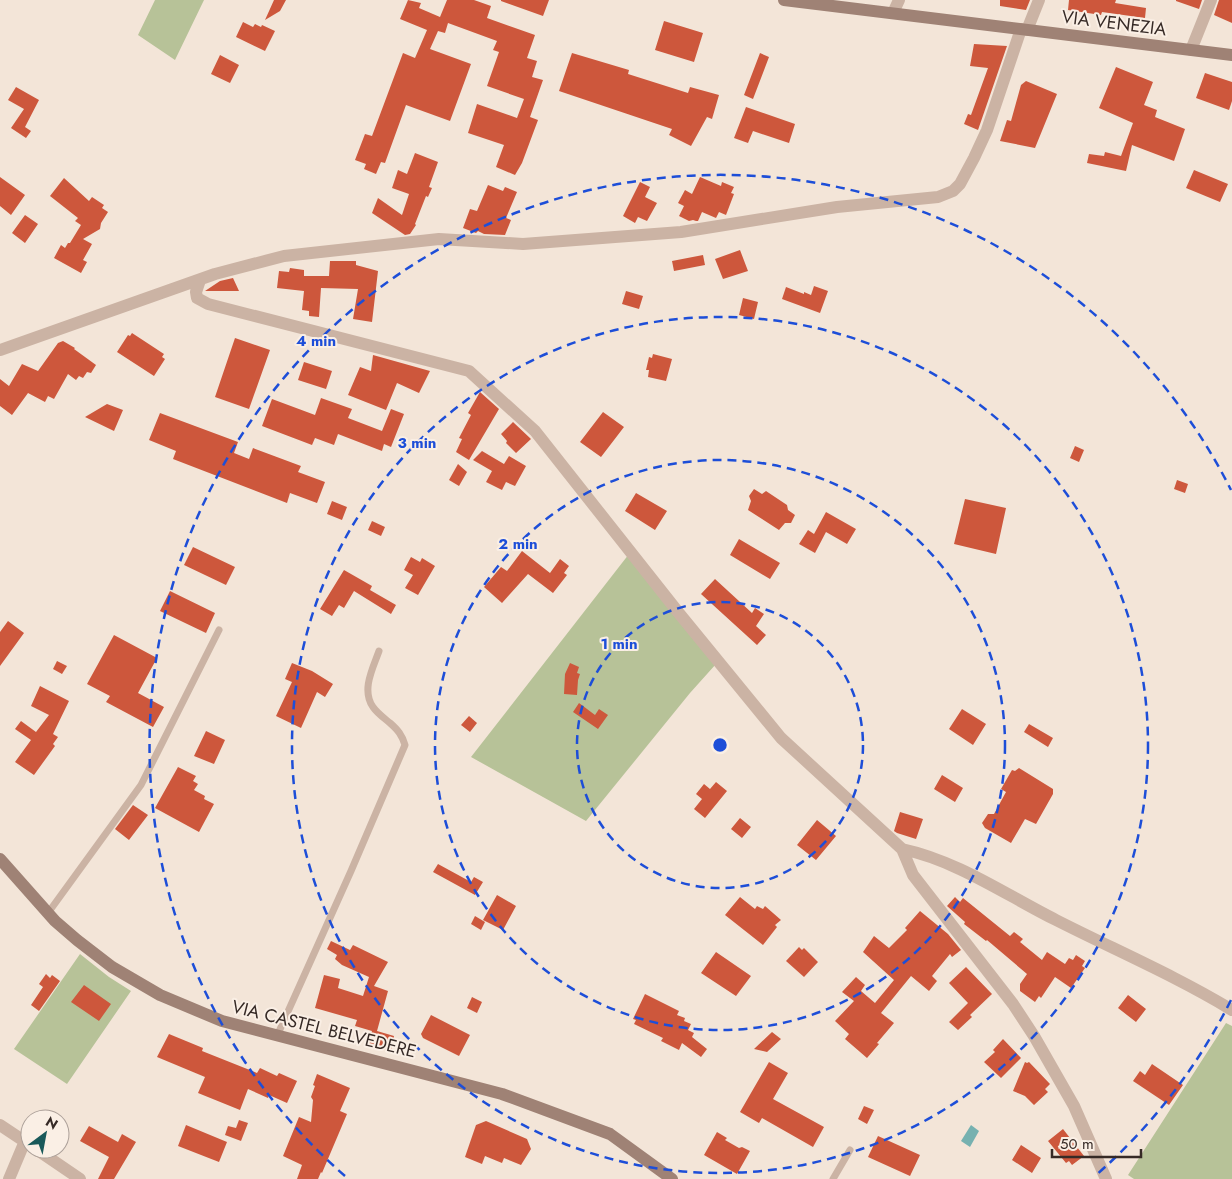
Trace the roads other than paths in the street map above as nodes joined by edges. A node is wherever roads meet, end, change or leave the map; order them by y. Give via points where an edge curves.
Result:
1 (784, 0) edge
2 (899, 0) edge
3 (1039, 0) edge
4 (1211, 0) edge
5 (893, 13) junction
6 (1024, 29) junction
7 (1191, 50) junction
8 (1232, 55) edge
9 (200, 280) junction
10 (0, 350) edge
11 (219, 630) dead end
12 (380, 651) dead end
13 (902, 849) junction
14 (0, 859) edge
15 (48, 913) junction
16 (1232, 1010) edge
17 (277, 1036) junction
18 (0, 1125) edge
19 (20, 1138) edge
20 (850, 1150) dead end
21 (20, 1158) edge
22 (51, 1159) edge
23 (9, 1179) edge
24 (80, 1179) edge
25 (672, 1179) edge
26 (833, 1179) edge
27 (1106, 1179) edge

1 - 5 street, VIA VENEZIA
2 - 5 street
3 - 6 street
4 - 7 street
5 - 6 street, VIA VENEZIA
6 - 7 street, VIA VENEZIA
6 - 9 street via 974,158 960,184 938,197 837,207 681,232 523,244 439,239 284,256
7 - 8 street, VIA VENEZIA
9 - 10 street
9 - 13 street via 196,292 198,298 208,304 469,371 535,431 781,738
11 - 15 lane via 141,785
12 - 17 lane via 369,678 369,700 374,709 403,736 405,745
13 - 16 street via 947,862
13 - 27 street via 913,875 1040,1044 1074,1106
14 - 15 street, VIA CASTEL BELVEDERE
15 - 17 street, VIA CASTEL BELVEDERE via 91,952 148,988 222,1021
17 - 25 street, VIA CASTEL BELVEDERE via 502,1094 610,1134
18 - 19 street
20 - 26 lane
21 - 23 street
22 - 24 street

